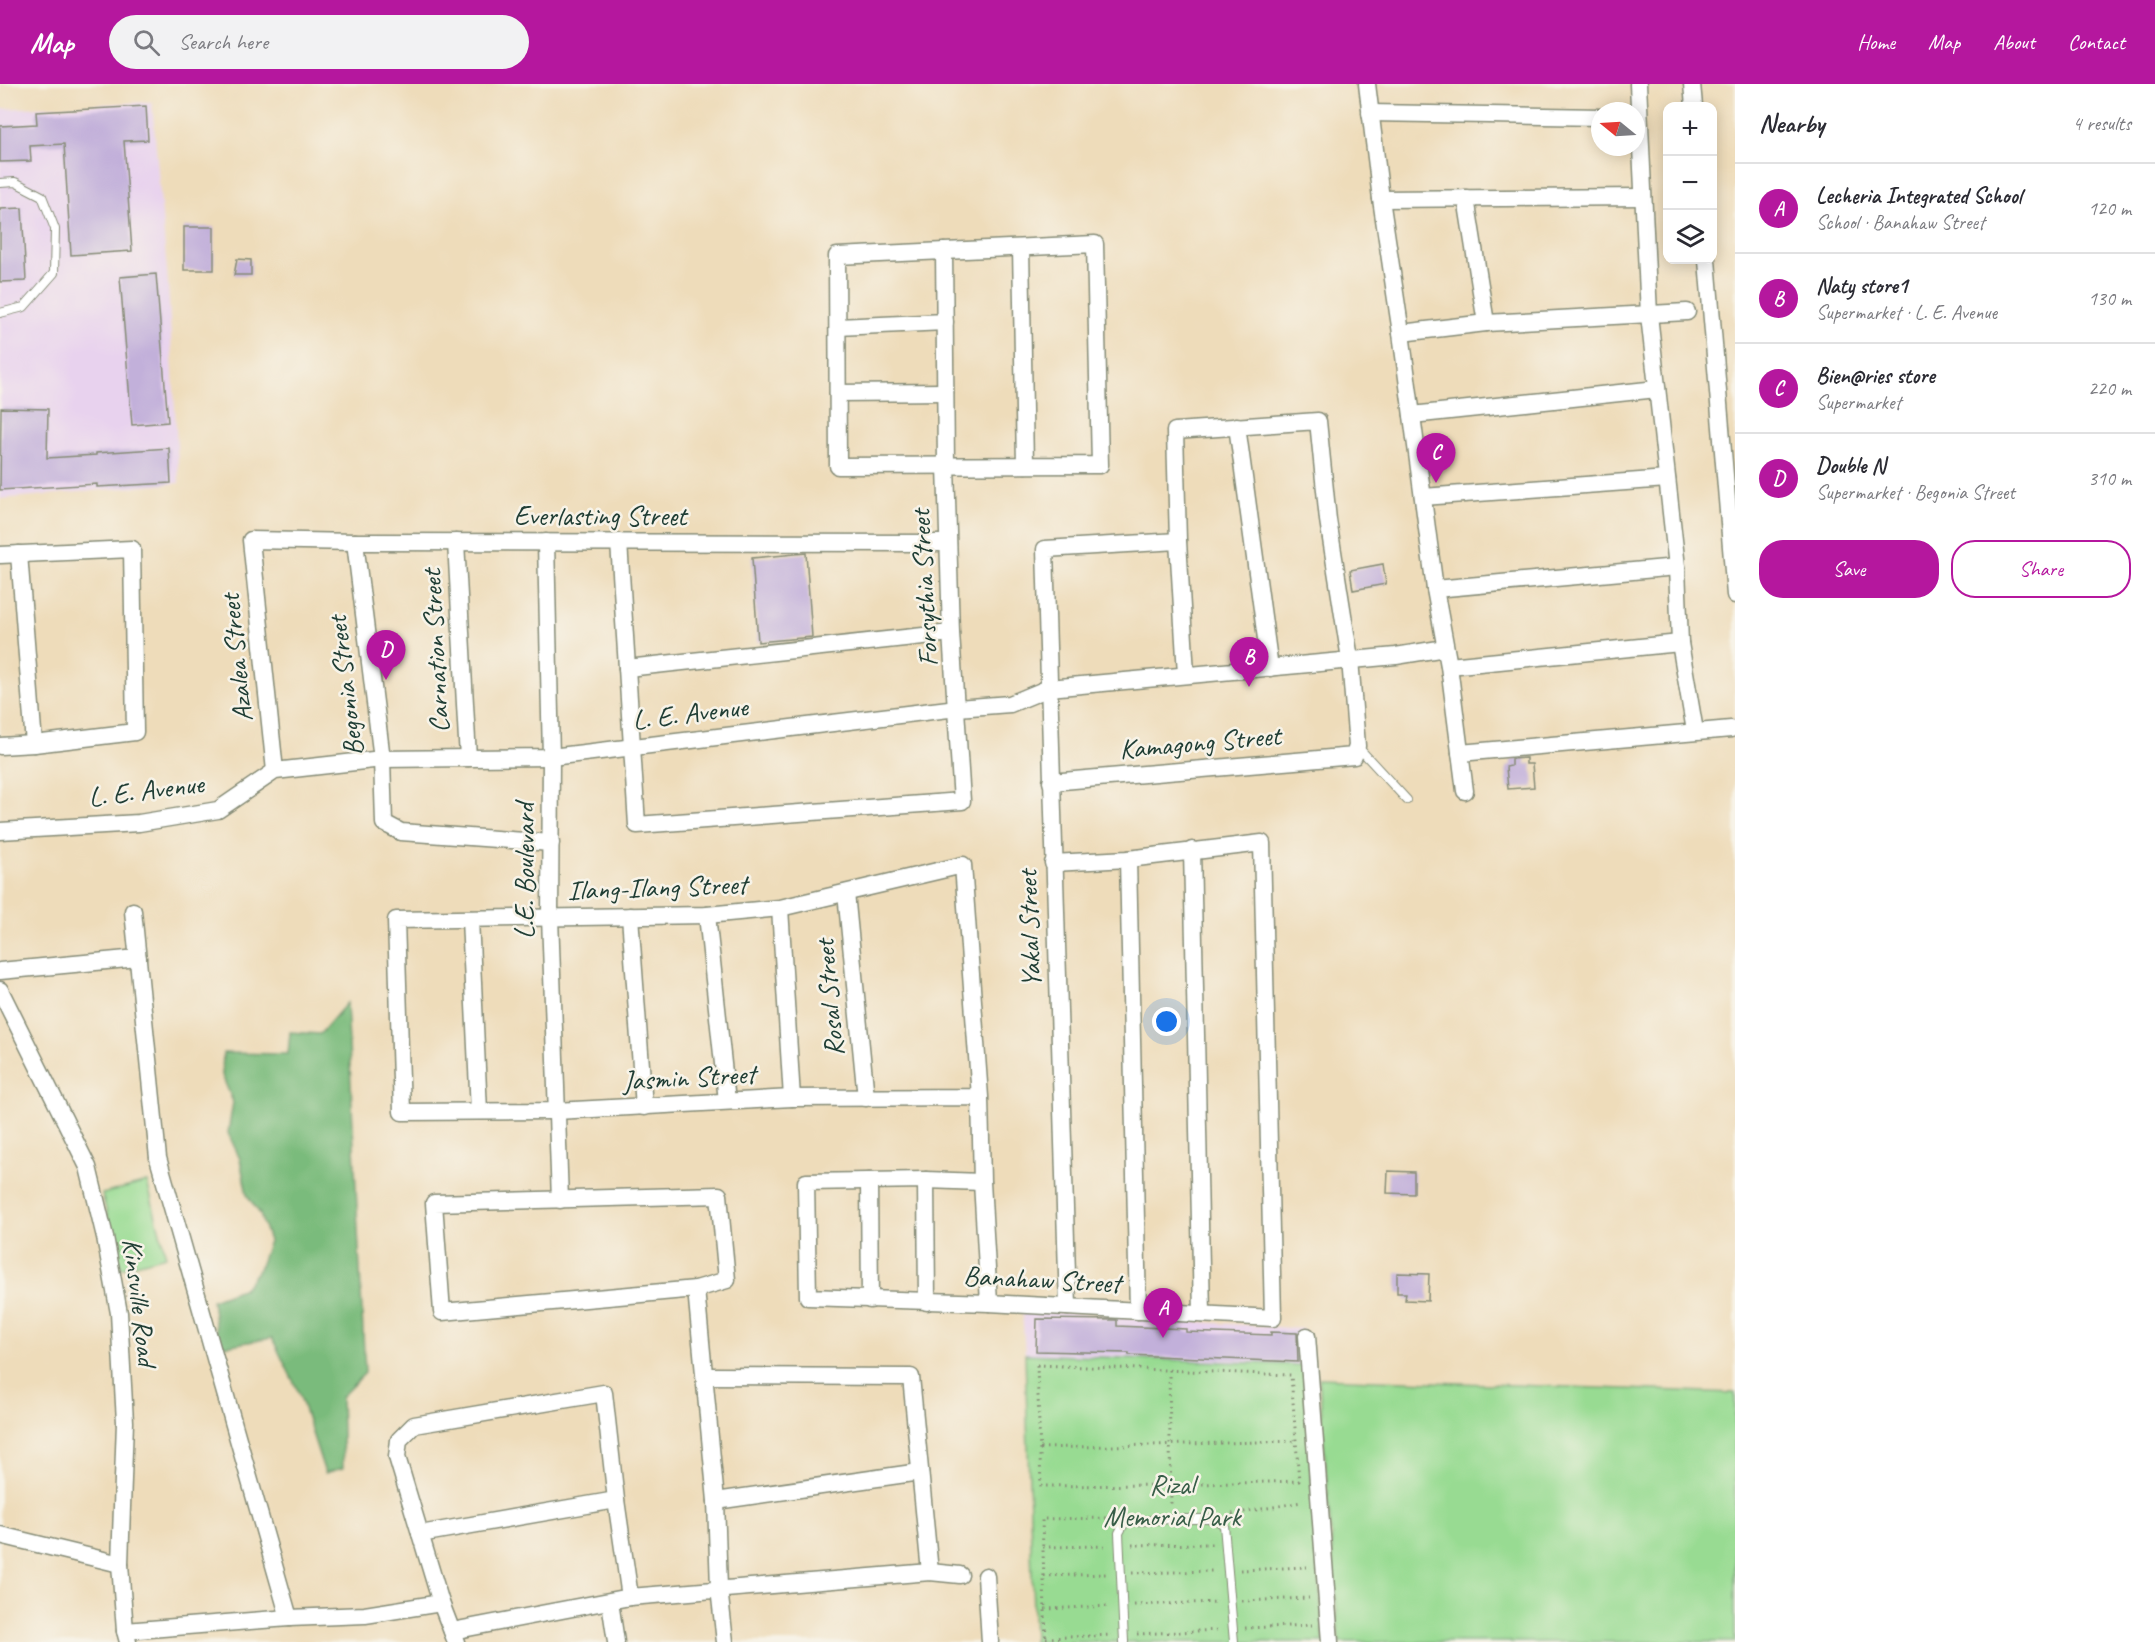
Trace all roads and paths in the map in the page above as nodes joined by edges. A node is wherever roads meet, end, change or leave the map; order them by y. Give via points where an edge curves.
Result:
1 (1367, 84) edge
2 (1638, 84) edge
3 (1692, 84) edge
4 (1638, 102) edge
5 (1694, 102) edge
6 (1370, 113) junction
7 (1591, 117) edge
8 (1640, 156) edge
9 (0, 183) edge
10 (1643, 197) junction
11 (1466, 198) junction
12 (1381, 199) junction
13 (1021, 248) junction
14 (944, 251) junction
15 (1707, 264) edge
16 (1687, 312) dead end
17 (0, 313) edge
18 (1648, 315) junction
19 (945, 322) junction
20 (1486, 323) junction
21 (838, 327) junction
22 (1401, 333) junction
23 (1657, 389) junction
24 (945, 392) junction
25 (838, 393) junction
26 (1412, 415) junction
27 (1238, 426) junction
28 (946, 465) junction
29 (1025, 465) junction
30 (1667, 479) junction
31 (1424, 498) junction
32 (251, 540) joint
33 (1178, 541) junction
34 (355, 542) junction
35 (456, 542) junction
36 (546, 542) junction
37 (619, 542) junction
38 (948, 543) junction
39 (19, 554) junction
40 (0, 555) edge
41 (1677, 567) junction
42 (1435, 589) junction
43 (1735, 595) edge
44 (951, 633) junction
45 (1680, 643) junction
46 (1445, 648) junction
47 (1350, 659) junction
48 (1449, 666) junction
49 (627, 668) junction
50 (1270, 668) junction
51 (1186, 674) junction
52 (1049, 688) junction
53 (957, 708) junction
54 (1731, 729) dead end
55 (1695, 731) junction
56 (34, 744) junction
57 (0, 746) edge
58 (633, 747) junction
59 (1355, 751) junction
60 (1460, 753) junction
61 (551, 757) junction
62 (468, 758) junction
63 (382, 759) junction
64 (275, 771) junction
65 (1051, 782) junction
66 (1465, 791) dead end
67 (1407, 800) dead end
68 (0, 831) edge
69 (551, 843) junction
70 (1192, 850) junction
71 (1128, 859) junction
72 (1053, 862) junction
73 (846, 893) junction
74 (780, 908) junction
75 (133, 911) dead end
76 (707, 915) junction
77 (630, 916) junction
78 (550, 917) junction
79 (470, 919) junction
80 (138, 958) junction
81 (0, 971) edge
82 (0, 990) edge
83 (980, 1097) junction
84 (792, 1098) junction
85 (866, 1098) junction
86 (727, 1101) junction
87 (644, 1107) junction
88 (479, 1111) junction
89 (556, 1111) junction
90 (402, 1112) joint
91 (926, 1180) junction
92 (869, 1181) junction
93 (982, 1182) junction
94 (560, 1200) junction
95 (696, 1289) junction
96 (870, 1300) junction
97 (927, 1302) junction
98 (989, 1303) junction
99 (1068, 1307) junction
100 (1138, 1311) junction
101 (1202, 1314) junction
102 (1307, 1336) dead end
103 (1168, 1370) junction
104 (1291, 1375) dead end
105 (705, 1376) junction
106 (1296, 1441) dead end
107 (1170, 1444) junction
108 (1040, 1448) junction
109 (920, 1472) junction
110 (1299, 1480) dead end
111 (1171, 1485) junction
112 (616, 1500) junction
113 (716, 1501) junction
114 (1303, 1513) dead end
115 (1171, 1519) junction
116 (1125, 1522) junction
117 (1224, 1525) junction
118 (420, 1534) junction
119 (0, 1535) edge
120 (1306, 1556) dead end
121 (120, 1564) junction
122 (1229, 1571) junction
123 (930, 1572) junction
124 (1121, 1574) junction
125 (960, 1575) dead end
126 (986, 1576) dead end
127 (1044, 1576) junction
128 (719, 1588) junction
129 (1309, 1588) dead end
130 (630, 1597) junction
131 (1310, 1598) junction
132 (1232, 1601) junction
133 (610, 1602) junction
134 (441, 1603) junction
135 (1122, 1605) junction
136 (1310, 1607) dead end
137 (1045, 1609) junction
138 (1311, 1616) dead end
139 (289, 1618) junction
140 (1312, 1625) junction
141 (1233, 1629) junction
142 (1312, 1634) dead end
143 (126, 1636) edge
144 (454, 1636) edge
145 (1124, 1638) edge
146 (1046, 1640) edge
147 (616, 1642) edge
148 (724, 1642) edge
149 (990, 1642) edge
150 (1234, 1642) edge
151 (1330, 1642) edge

1 - 6 street
2 - 4 street
3 - 5 street
6 - 7 street
6 - 12 street
8 - 10 street
9 - 17 lane via 15,182 42,196 55,229 54,273 24,308
10 - 11 street
10 - 18 street
11 - 12 street
11 - 20 street
12 - 22 street
13 - 14 street
13 - 29 street
13 - 29 street via 1095,244 1100,465
14 - 19 street, Forsythia Street
14 - 21 street via 837,256
15 - 43 street
16 - 18 street
18 - 20 street
18 - 23 street
19 - 21 street
19 - 24 street, Forsythia Street
20 - 22 street
21 - 25 street
22 - 26 street
23 - 26 street
23 - 30 street
24 - 25 street
24 - 28 street, Forsythia Street
25 - 28 street via 838,466
26 - 31 street
27 - 33 street via 1175,431
27 - 47 street via 1318,422 1328,520
27 - 50 street
28 - 29 street
28 - 38 street, Forsythia Street
30 - 31 street
30 - 41 street
31 - 42 street
32 - 34 street, Everlasting Street
32 - 64 street, Azalea Street
33 - 51 street
33 - 52 street, Yakal Street via 1045,549
34 - 35 street, Everlasting Street
34 - 63 street, Begonia Street
35 - 36 street, Everlasting Street
35 - 62 street, Carnation Street
36 - 37 street, Everlasting Street
36 - 61 street, L.E. Boulevard
37 - 38 street, Everlasting Street
37 - 49 street
38 - 44 street, Forsythia Street
39 - 40 street
39 - 56 street
39 - 56 street via 132,549 135,732
41 - 42 street
41 - 45 street
42 - 46 street
44 - 49 street
44 - 53 street, Forsythia Street
45 - 48 street
45 - 55 street
46 - 47 street, L. E. Avenue
46 - 48 street
47 - 50 street, L. E. Avenue
47 - 59 street
48 - 60 street
49 - 58 street
50 - 51 street, L. E. Avenue
51 - 52 street, L. E. Avenue
52 - 53 street, L. E. Avenue via 1010,704
52 - 65 street, Yakal Street
53 - 58 street, L. E. Avenue
53 - 58 street, Forsythia Street via 962,801 637,825
54 - 55 street
55 - 60 street
56 - 57 street
58 - 61 street, L. E. Avenue
59 - 65 street, Kamagong Street
59 - 67 lane
60 - 66 street
61 - 62 street, L. E. Avenue
61 - 69 street, L.E. Boulevard
62 - 63 street, L. E. Avenue
63 - 64 street, L. E. Avenue
63 - 69 street, Begonia Street via 384,823 401,832
64 - 68 street, L. E. Avenue via 218,810 139,823
65 - 72 street, Yakal Street
69 - 78 street, L.E. Boulevard
70 - 71 street
70 - 101 street
70 - 101 street, Banahaw Street via 1262,843 1273,1318
71 - 72 street
71 - 100 street
72 - 99 street, Yakal Street
73 - 74 street, Ilang-Ilang Street
73 - 83 street, Ilang-Ilang Street via 963,865
73 - 85 street, Rosal Street
74 - 76 street, Ilang-Ilang Street
74 - 84 street
75 - 80 street
76 - 77 street, Ilang-Ilang Street
76 - 86 street
77 - 78 street, Ilang-Ilang Street
77 - 87 street
78 - 79 street, Ilang-Ilang Street
78 - 89 street, L.E. Boulevard
79 - 88 street
79 - 90 street, Ilang-Ilang Street via 396,920
80 - 81 street
80 - 139 street via 158,1158
82 - 121 street, Kinsville Road via 88,1167 105,1237 119,1313 125,1422
83 - 85 street, Jasmin Street
83 - 93 street
84 - 85 street, Jasmin Street
84 - 86 street, Jasmin Street
86 - 87 street, Jasmin Street
87 - 89 street, Jasmin Street
88 - 89 street, Jasmin Street
88 - 90 street, Jasmin Street
89 - 94 street, L.E. Boulevard
91 - 92 street
91 - 93 street
91 - 97 street
92 - 96 street
92 - 96 street, Banahaw Street via 806,1182 808,1298
93 - 98 street
94 - 95 street via 719,1195 727,1280
94 - 95 street via 434,1203 442,1312
95 - 105 street
96 - 97 street, Banahaw Street
97 - 98 street, Banahaw Street
98 - 99 street, Banahaw Street
99 - 100 street, Banahaw Street
100 - 101 street, Banahaw Street
102 - 151 street
103 - 104 path
103 - 107 path
103 - 108 path via 1037,1365
105 - 109 street via 911,1377
105 - 113 street
106 - 107 path
107 - 108 path
107 - 111 path
108 - 111 path via 1041,1486
109 - 113 street
109 - 123 street
110 - 111 path
111 - 115 path
112 - 118 street
112 - 118 street via 604,1393 414,1425 399,1440 397,1456
112 - 130 street
113 - 128 street
114 - 117 path via 1302,1502 1231,1514
115 - 116 lane
115 - 117 lane via 1215,1519
116 - 124 lane via 1119,1533
116 - 127 path via 1110,1517 1042,1519
117 - 122 lane
118 - 134 street
119 - 121 street
120 - 122 path via 1307,1567
121 - 143 street, Kinsville Road
122 - 124 path
122 - 132 lane
123 - 125 street
123 - 128 street
124 - 127 path
124 - 135 lane
126 - 149 street
127 - 137 path
128 - 130 street
128 - 148 street
129 - 131 path
130 - 133 street
131 - 132 path
131 - 136 path
132 - 135 path
132 - 141 lane
133 - 144 street
133 - 147 street
134 - 139 street via 365,1615
134 - 144 street
135 - 137 path
135 - 145 lane
137 - 146 path
138 - 140 path
139 - 143 street
140 - 141 path
140 - 142 path
141 - 145 path
141 - 150 lane
145 - 146 path

